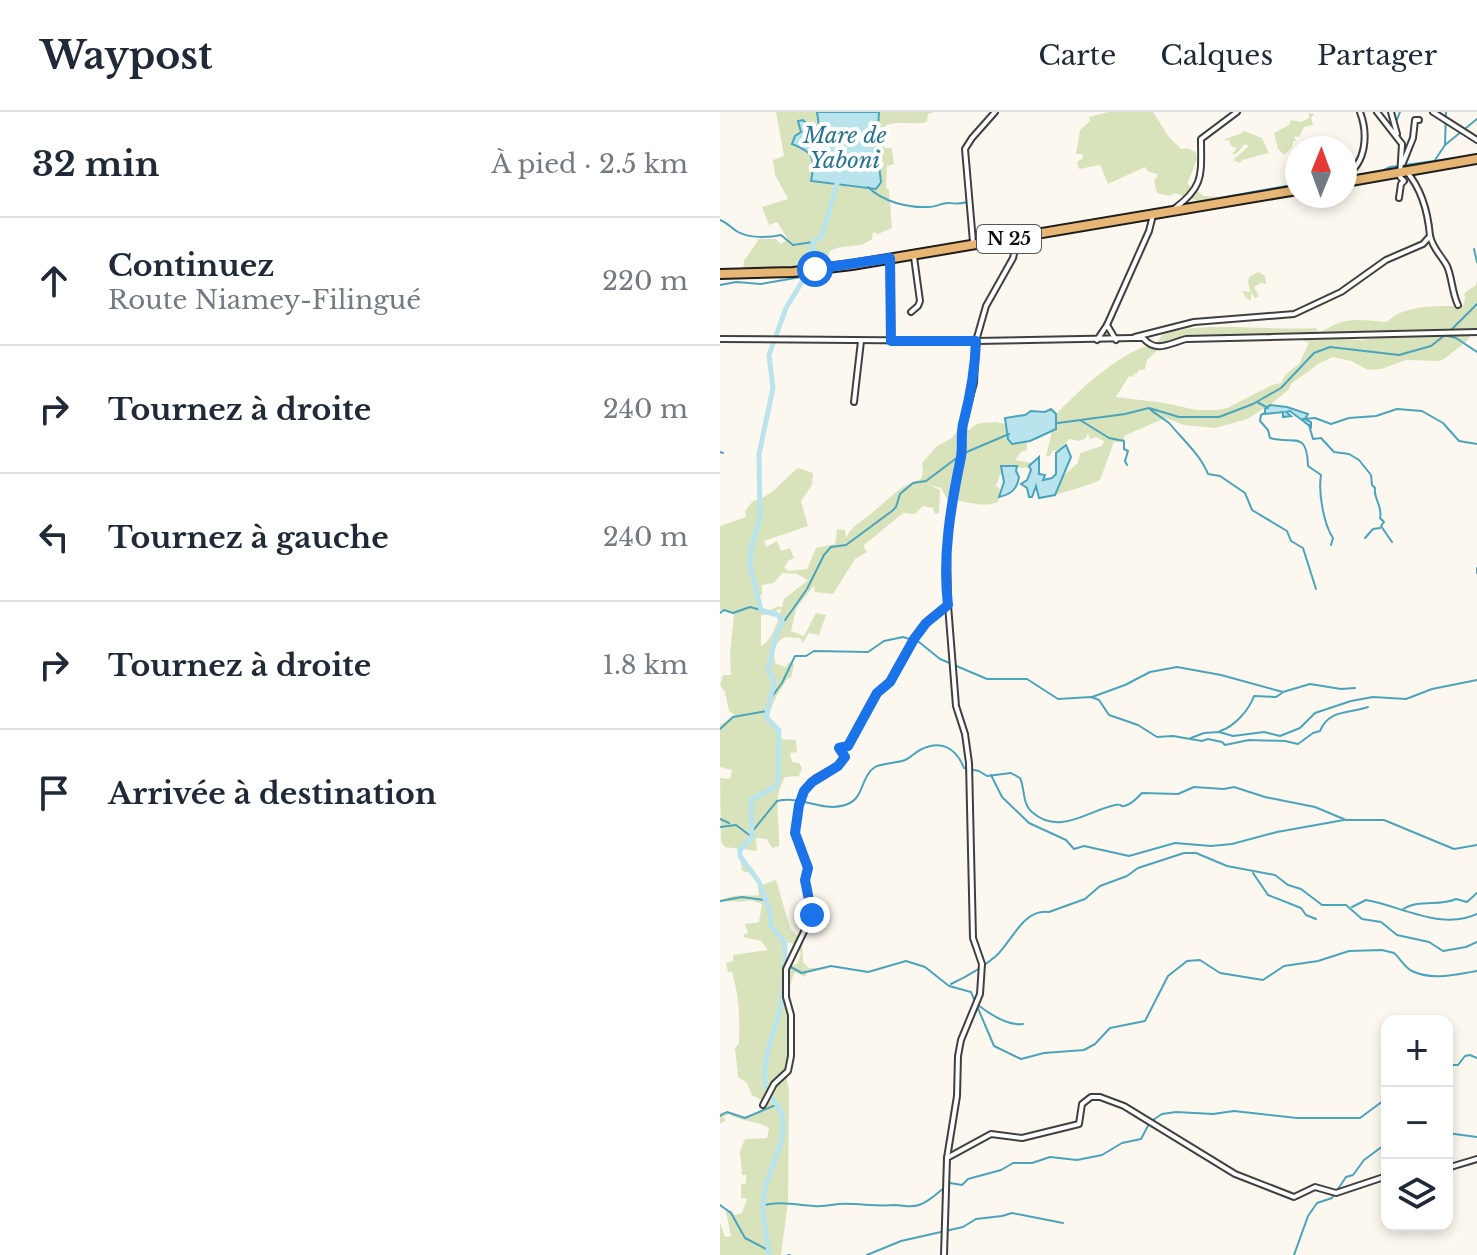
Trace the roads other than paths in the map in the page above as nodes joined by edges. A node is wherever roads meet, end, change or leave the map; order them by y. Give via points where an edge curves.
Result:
1 (995, 112) edge
2 (1237, 112) edge
3 (1360, 112) edge
4 (1377, 112) edge
5 (1391, 112) edge
6 (1433, 112) edge
7 (1419, 120) dead end
8 (1398, 137) junction
9 (1477, 140) edge
10 (1477, 159) edge
11 (1357, 164) edge
12 (1403, 169) junction
13 (1357, 177) edge
14 (1285, 192) edge
15 (1399, 198) dead end
16 (1168, 212) junction
17 (1153, 215) junction
18 (1430, 236) junction
19 (1018, 237) junction
20 (973, 245) junction
21 (914, 254) junction
22 (890, 258) junction
23 (720, 274) edge
24 (1458, 305) dead end
25 (911, 312) dead end
26 (1107, 325) junction
27 (1477, 332) edge
28 (1133, 338) junction
29 (720, 339) edge
30 (1096, 340) junction
31 (1116, 340) junction
32 (861, 341) junction
33 (891, 341) junction
34 (976, 341) junction
35 (854, 402) dead end
36 (948, 605) junction
37 (763, 1105) dead end
38 (947, 1158) junction
39 (1477, 1159) edge
40 (1453, 1166) edge
41 (1381, 1178) edge
42 (944, 1255) edge

1 - 20 street via 965,149
2 - 16 street via 1201,139 1203,164 1197,187
3 - 11 street via 1366,127
4 - 8 street
5 - 8 street
6 - 9 street
7 - 12 street
8 - 12 street
10 - 12 main road
12 - 13 main road
12 - 15 street
12 - 18 street via 1416,184
14 - 16 main road, N 25
16 - 17 main road, N 25
17 - 19 main road, N 25
17 - 26 street
18 - 24 street via 1448,267
18 - 28 street via 1341,292 1294,314 1194,322
19 - 20 main road, N 25
19 - 34 street
20 - 21 main road, N 25
21 - 22 main road, N 25
21 - 25 street via 920,301
22 - 23 main road, N 25 via 804,271
22 - 33 street
26 - 30 street
26 - 31 street
27 - 28 street via 1186,339 1155,347
28 - 31 street
29 - 32 street
30 - 31 street
30 - 34 street
32 - 33 street
32 - 35 street
33 - 34 street
34 - 36 street via 947,547
36 - 37 street via 926,623 848,746 839,748 842,762 804,791 795,833 808,868 805,880 812,915 786,969 791,1015 788,1071
36 - 38 street via 956,706 968,746 973,938 982,966 980,994 959,1049
38 - 41 street via 991,1134 1022,1138 1079,1124 1082,1104 1100,1097 1235,1174 1294,1197 1315,1187 1336,1193
38 - 42 street
39 - 40 street

